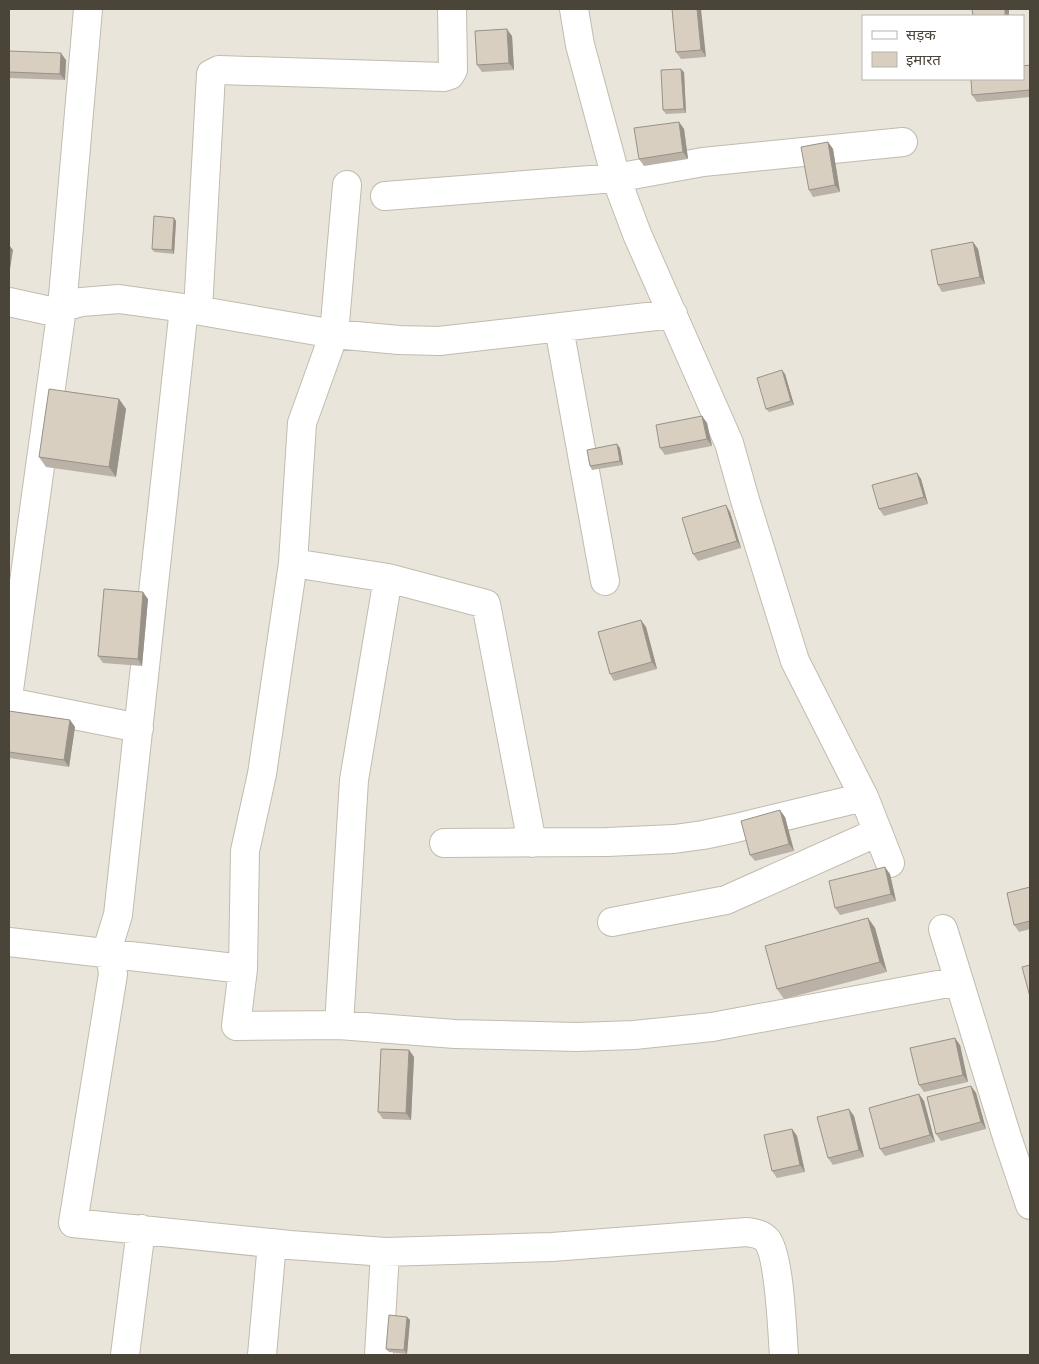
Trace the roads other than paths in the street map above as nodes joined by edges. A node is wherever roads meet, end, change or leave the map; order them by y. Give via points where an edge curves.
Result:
1 (88, 9) edge
2 (452, 9) edge
3 (574, 9) edge
4 (903, 142) dead end
5 (616, 178) junction
6 (346, 186) dead end
7 (385, 196) dead end
8 (9, 302) edge
9 (62, 308) junction
10 (191, 309) junction
11 (674, 314) junction
12 (559, 328) junction
13 (334, 334) junction
14 (293, 563) junction
15 (388, 578) junction
16 (605, 581) dead end
17 (9, 690) edge
18 (9, 702) edge
19 (139, 728) junction
20 (864, 797) junction
21 (878, 832) junction
22 (444, 843) dead end
23 (532, 843) junction
24 (890, 863) dead end
25 (612, 922) dead end
26 (943, 929) dead end
27 (9, 942) edge
28 (111, 954) junction
29 (243, 969) junction
30 (959, 981) junction
31 (339, 1025) junction
32 (1030, 1205) edge
33 (141, 1229) junction
34 (272, 1243) junction
35 (385, 1252) junction
36 (125, 1355) edge
37 (262, 1355) edge
38 (379, 1355) edge
39 (784, 1355) edge

1 - 9 street
2 - 10 street via 453,70 444,77 219,70 210,74
3 - 5 street via 580,45
4 - 5 street via 703,162
5 - 7 street
5 - 11 street via 637,234
6 - 13 street
8 - 9 street via 36,309
9 - 10 street via 81,302 119,299
9 - 17 street
10 - 13 street
10 - 19 street
11 - 12 street
11 - 20 street via 729,443 795,661
12 - 13 street via 439,341
12 - 16 street
13 - 14 street via 302,423
14 - 15 street
14 - 29 street via 262,774 245,851
15 - 23 street via 486,604
15 - 31 street via 354,780
18 - 19 street
19 - 28 street via 118,915 109,944
20 - 21 street
20 - 23 street via 703,835 608,842
21 - 24 street
21 - 25 street via 726,900
22 - 23 street
26 - 30 street
27 - 28 street
28 - 29 street
28 - 33 street via 113,974 73,1223
29 - 31 street via 236,1026
30 - 31 street via 712,1027 634,1035 455,1034
30 - 32 street
33 - 34 street
33 - 36 street
34 - 35 street
34 - 37 street
35 - 38 street
35 - 39 street via 552,1247 746,1232 760,1234 768,1241 773,1255

